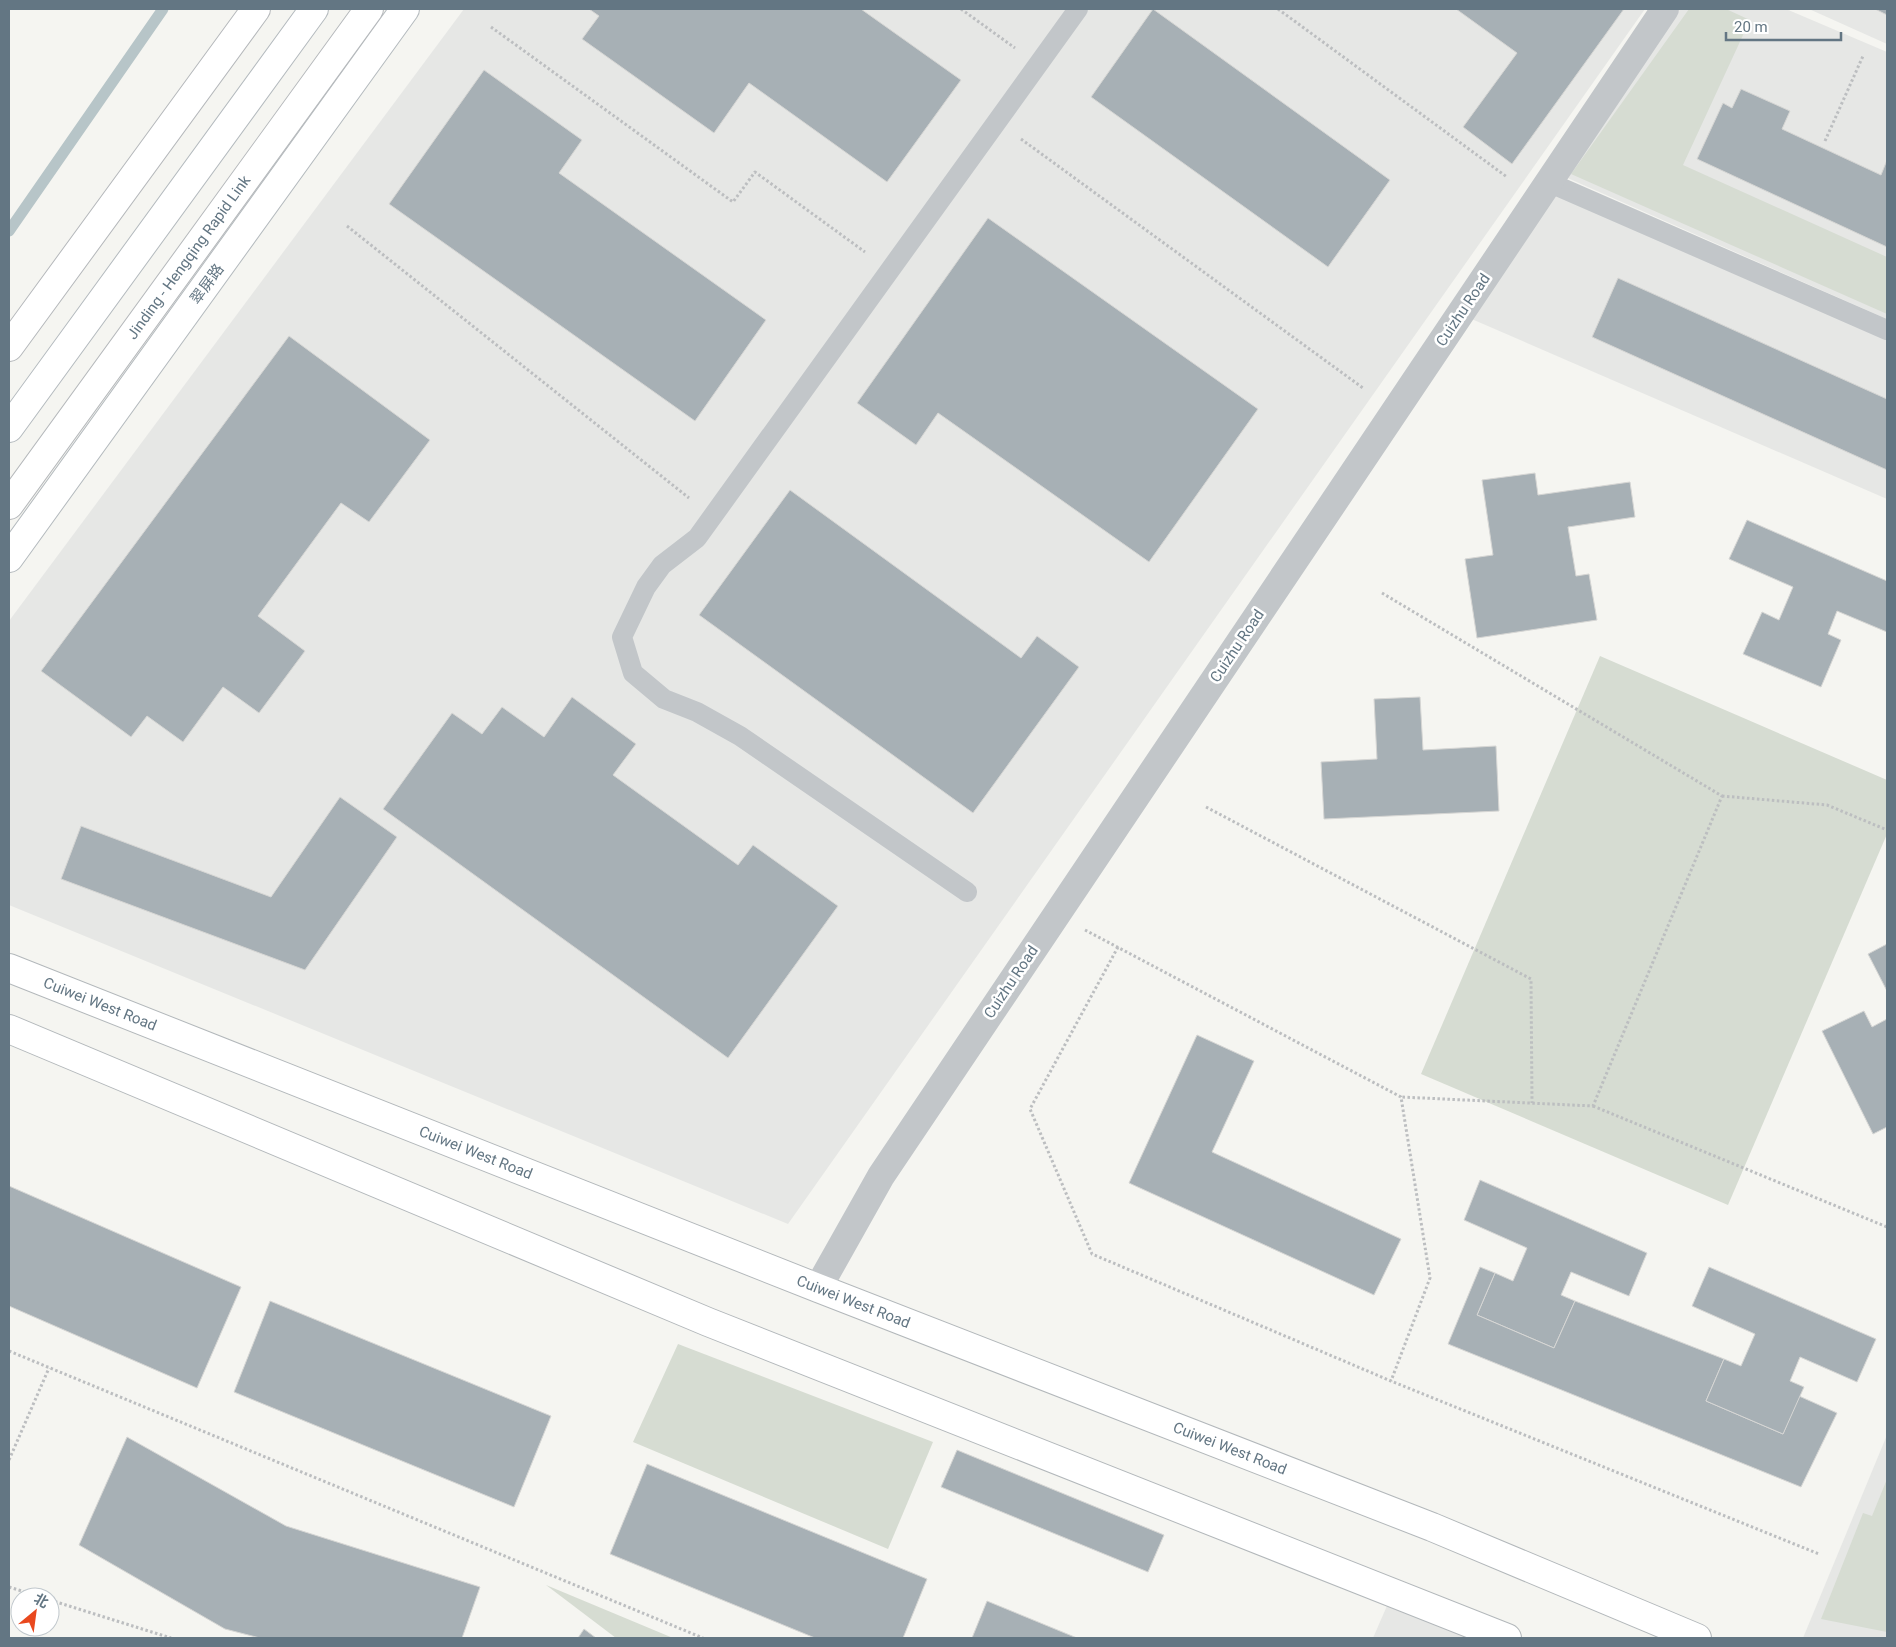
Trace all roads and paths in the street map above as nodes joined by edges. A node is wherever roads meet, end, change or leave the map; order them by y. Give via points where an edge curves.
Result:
1 (256, 9) edge
2 (314, 9) edge
3 (369, 9) edge
4 (405, 9) edge
5 (962, 9) edge
6 (1078, 9) edge
7 (1278, 9) edge
8 (1665, 9) edge
9 (491, 27) dead end
10 (1863, 56) dead end
11 (1038, 64) junction
12 (997, 121) junction
13 (1825, 141) dead end
14 (1507, 177) dead end
15 (1548, 182) junction
16 (347, 226) dead end
17 (890, 270) junction
18 (1887, 330) edge
19 (9, 346) edge
20 (1364, 388) dead end
21 (9, 428) edge
22 (9, 505) edge
23 (712, 517) junction
24 (9, 558) edge
25 (1382, 593) dead end
26 (1722, 796) junction
27 (1206, 807) dead end
28 (1887, 830) edge
29 (967, 892) dead end
30 (1056, 914) junction
31 (1118, 947) junction
32 (9, 968) edge
33 (9, 1030) edge
34 (1401, 1097) junction
35 (1532, 1103) junction
36 (1593, 1106) junction
37 (1887, 1227) edge
38 (818, 1288) junction
39 (9, 1351) edge
40 (49, 1368) junction
41 (1391, 1381) junction
42 (9, 1460) edge
43 (1819, 1554) dead end
44 (60, 1603) edge
45 (171, 1638) edge
46 (703, 1638) edge
47 (1507, 1638) edge
48 (1697, 1638) edge

1 - 19 main road
2 - 21 main road
3 - 22 main road, Jinding - Hengqing Rapid Link
4 - 24 main road, 翠屏路
5 - 11 path
6 - 11 lane
7 - 14 path
8 - 15 street, Cuizhu Road
9 - 17 path via 733,202 755,172
10 - 13 path
11 - 12 lane
12 - 17 lane
12 - 20 path
15 - 18 lane
15 - 30 street, Cuizhu Road
16 - 23 path
17 - 23 lane
23 - 29 lane via 697,538 662,565 646,587 622,637 633,673 664,699 697,712 740,736
25 - 26 path
26 - 28 path via 1827,805
26 - 36 path
27 - 35 path via 1531,979
30 - 31 path
30 - 38 street, Cuizhu Road via 880,1176
31 - 34 path
31 - 41 path via 1030,1109 1092,1254
32 - 38 main road, Cuiwei West Road
33 - 47 main road via 667,1305
34 - 35 path
34 - 41 path via 1430,1278
35 - 36 path
36 - 37 path
38 - 48 main road, Cuiwei West Road via 1432,1527
39 - 40 path
40 - 42 path
40 - 46 path
41 - 43 path
44 - 45 path

